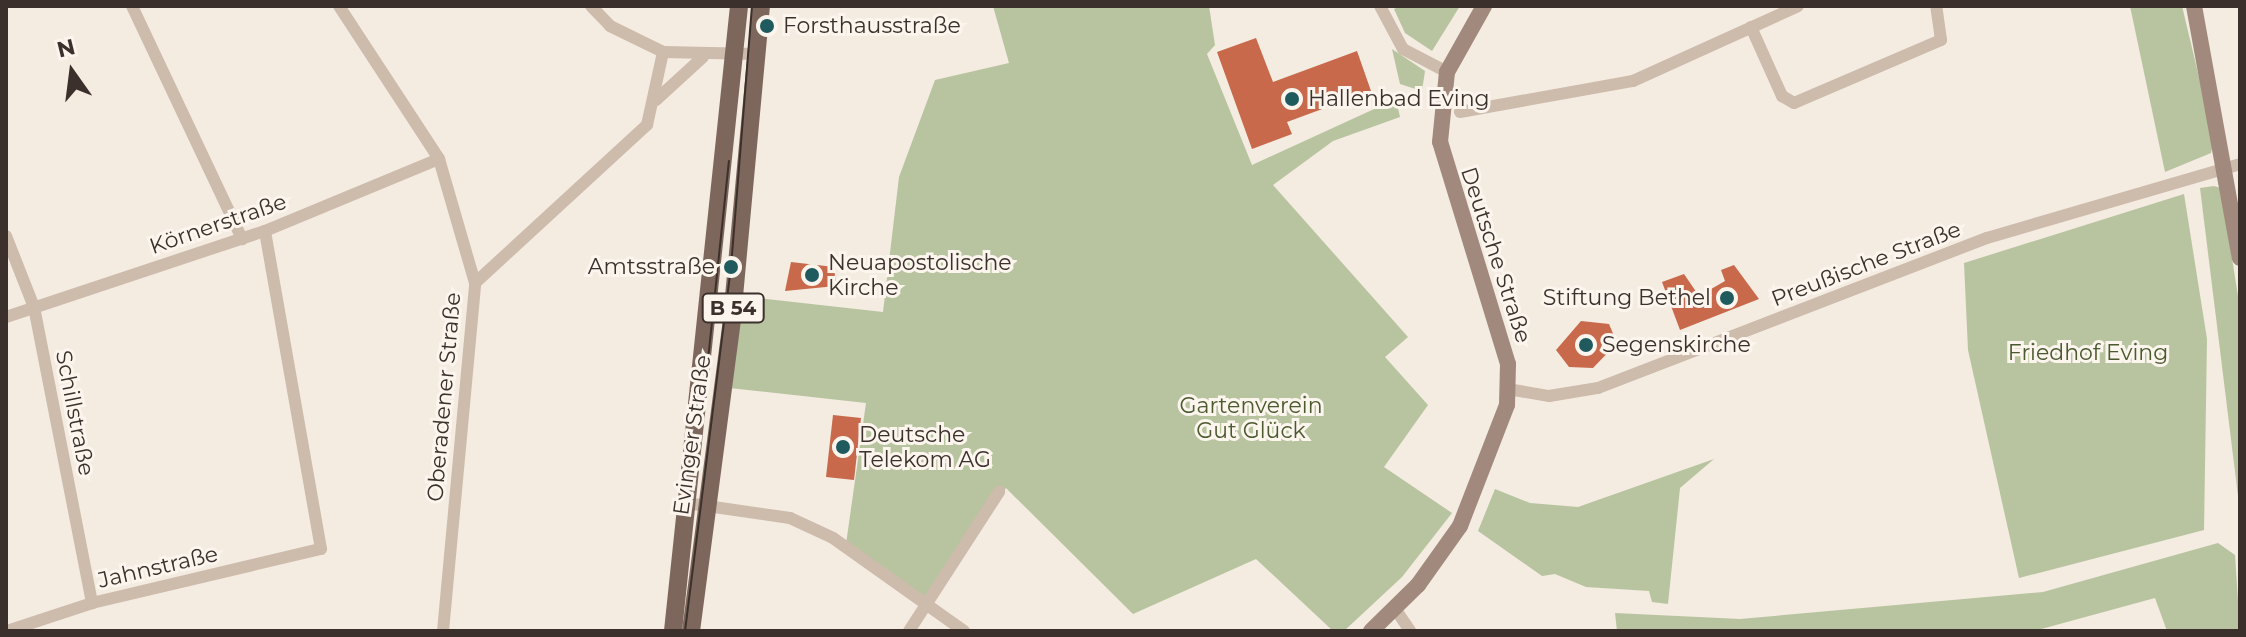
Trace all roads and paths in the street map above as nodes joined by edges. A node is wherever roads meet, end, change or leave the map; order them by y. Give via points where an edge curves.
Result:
1 (132, 6) edge
2 (339, 6) edge
3 (591, 6) edge
4 (739, 6) edge
5 (761, 6) edge
6 (1380, 6) edge
7 (1484, 6) edge
8 (1798, 6) edge
9 (1936, 6) edge
10 (2194, 6) edge
11 (1751, 27) junction
12 (663, 52) junction
13 (756, 54) junction
14 (733, 55) junction
15 (703, 57) junction
16 (1447, 72) junction
17 (656, 100) junction
18 (1460, 112) dead end
19 (439, 159) junction
20 (2234, 166) edge
21 (265, 231) junction
22 (6, 236) edge
23 (242, 239) junction
24 (2240, 258) edge
25 (475, 283) junction
26 (34, 307) junction
27 (6, 317) edge
28 (1508, 389) junction
29 (999, 492) dead end
30 (686, 503) junction
31 (707, 505) junction
32 (928, 601) junction
33 (92, 603) junction
34 (1396, 610) junction
35 (7, 631) edge
36 (443, 631) edge
37 (673, 631) edge
38 (691, 631) edge
39 (909, 631) edge
40 (964, 631) edge
41 (1371, 631) edge
42 (1410, 631) edge

1 - 23 street
2 - 19 street
3 - 12 street via 610,26
4 - 14 main road, Evinger Straße / B 54
5 - 13 main road, Evinger Straße / B 54
6 - 16 street via 1403,49
7 - 16 street, Deutsche Straße
8 - 11 street
9 - 11 street via 1941,40 1794,103 1782,96
10 - 20 street
11 - 18 street via 1633,81
12 - 15 street
12 - 17 street, Oberadener Straße
13 - 14 street
13 - 31 main road, Evinger Straße / B 54 via 732,318
14 - 15 street
14 - 30 main road, Evinger Straße / B 54
15 - 17 street, Oberadener Straße
16 - 28 street, Deutsche Straße via 1440,142 1501,336
17 - 25 street, Oberadener Straße via 647,125
19 - 21 street, Körnerstraße
19 - 25 street
20 - 24 street
20 - 28 street, Preußische Straße via 1987,238 1598,388 1549,396
21 - 23 street, Körnerstraße
21 - 33 street, Jahnstraße via 321,549
22 - 26 street, Schillstraße
23 - 26 street, Körnerstraße
25 - 36 street, Oberadener Straße
26 - 27 street, Körnerstraße
26 - 33 street, Schillstraße
28 - 34 street, Deutsche Straße via 1460,526
29 - 32 street
30 - 31 street
30 - 37 main road, Evinger Straße / B 54
31 - 32 street via 797,521 846,544
31 - 38 main road, Evinger Straße / B 54
32 - 39 street
32 - 40 street
33 - 35 street, Jahnstraße
34 - 41 street, Deutsche Straße
34 - 42 street

